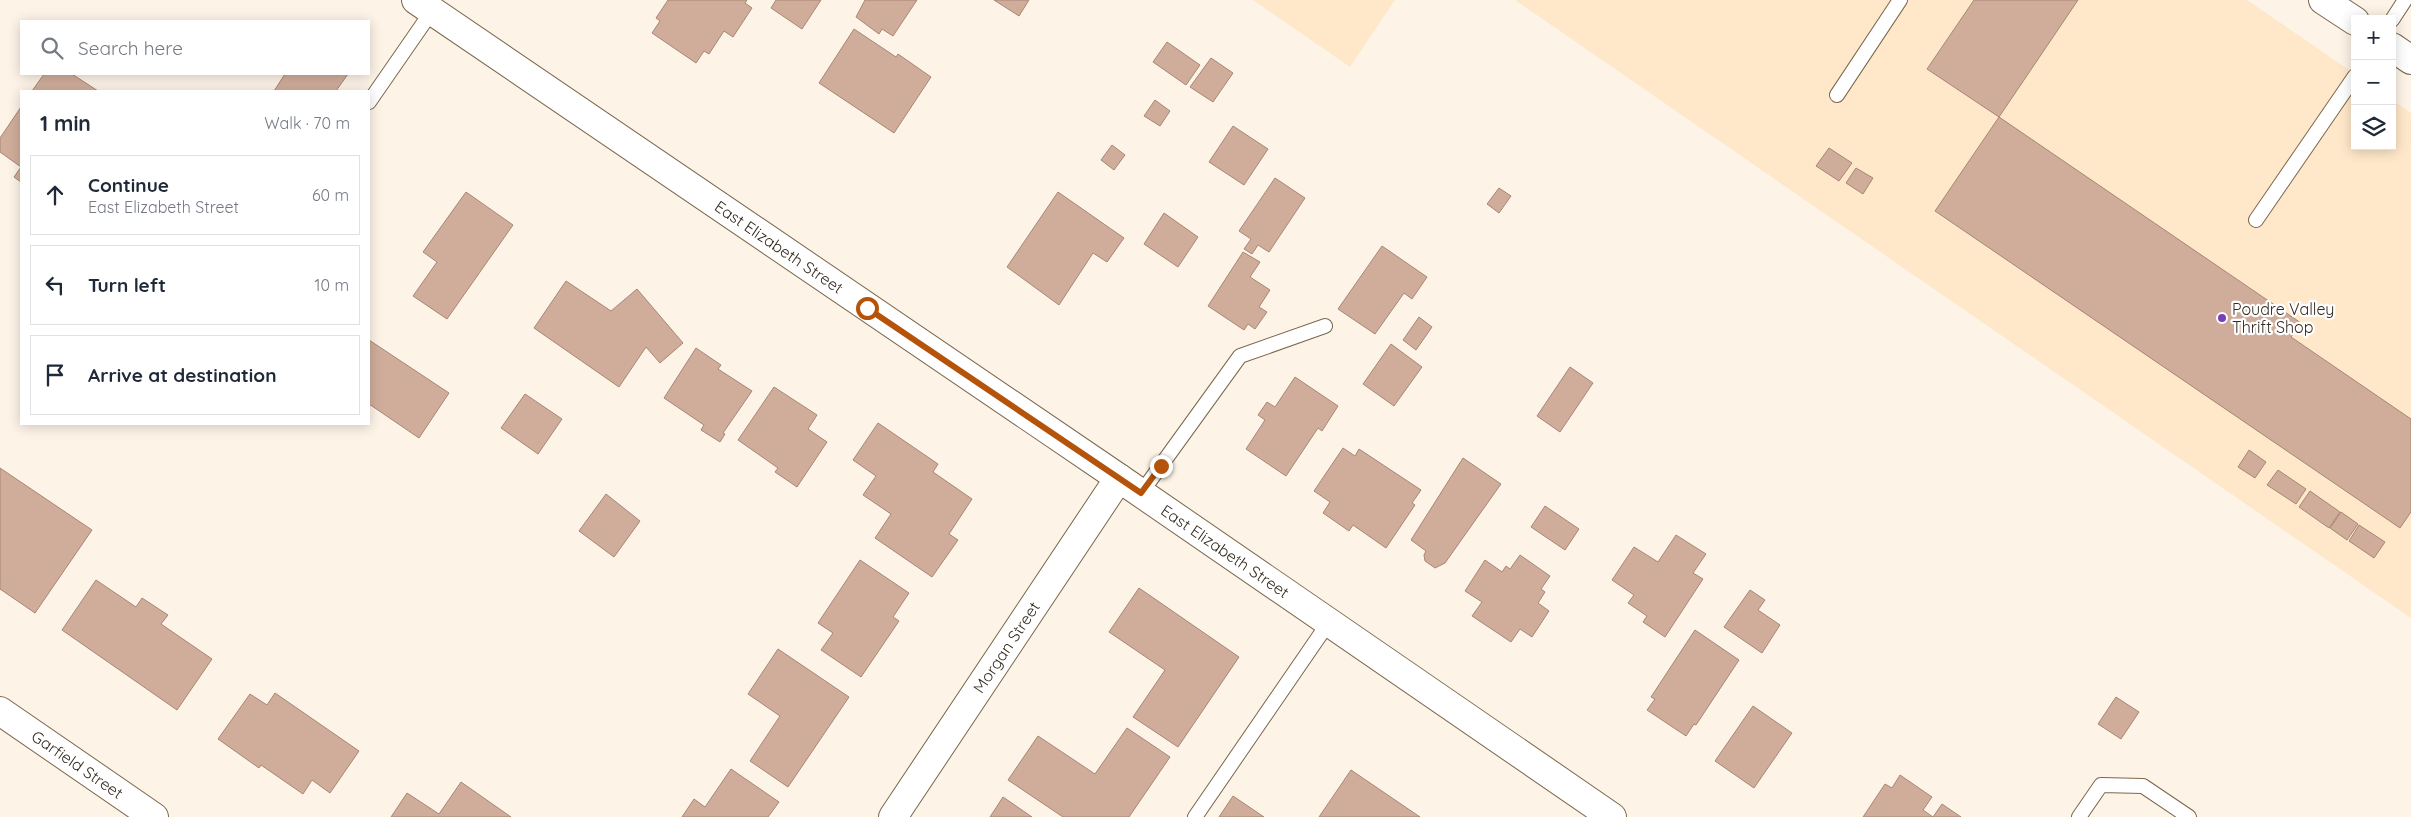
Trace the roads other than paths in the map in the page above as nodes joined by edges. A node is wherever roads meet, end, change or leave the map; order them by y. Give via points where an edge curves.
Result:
1 (1900, 0) edge
2 (2323, 0) edge
3 (2405, 0) edge
4 (424, 5) edge
5 (2395, 15) edge
6 (2351, 19) edge
7 (2396, 50) edge
8 (2411, 60) edge
9 (2351, 82) edge
10 (1837, 95) dead end
11 (370, 100) edge
12 (2256, 220) dead end
13 (1325, 326) dead end
14 (1119, 478) junction
15 (1141, 493) junction
16 (1328, 622) junction
17 (0, 711) edge
18 (154, 817) edge
19 (893, 817) edge
20 (1195, 817) edge
21 (1612, 817) edge
22 (2079, 817) edge
23 (2189, 817) edge

1 - 10 lane
2 - 6 street
3 - 5 lane
4 - 11 lane
4 - 14 street, East Elizabeth Street
7 - 8 street
9 - 12 lane
13 - 15 lane via 1240,356
14 - 15 street, East Elizabeth Street
14 - 19 street, Morgan Street
15 - 16 street, East Elizabeth Street
16 - 20 lane
16 - 21 street, East Elizabeth Street
17 - 18 street, Garfield Street
22 - 23 lane via 2101,784 2143,786

